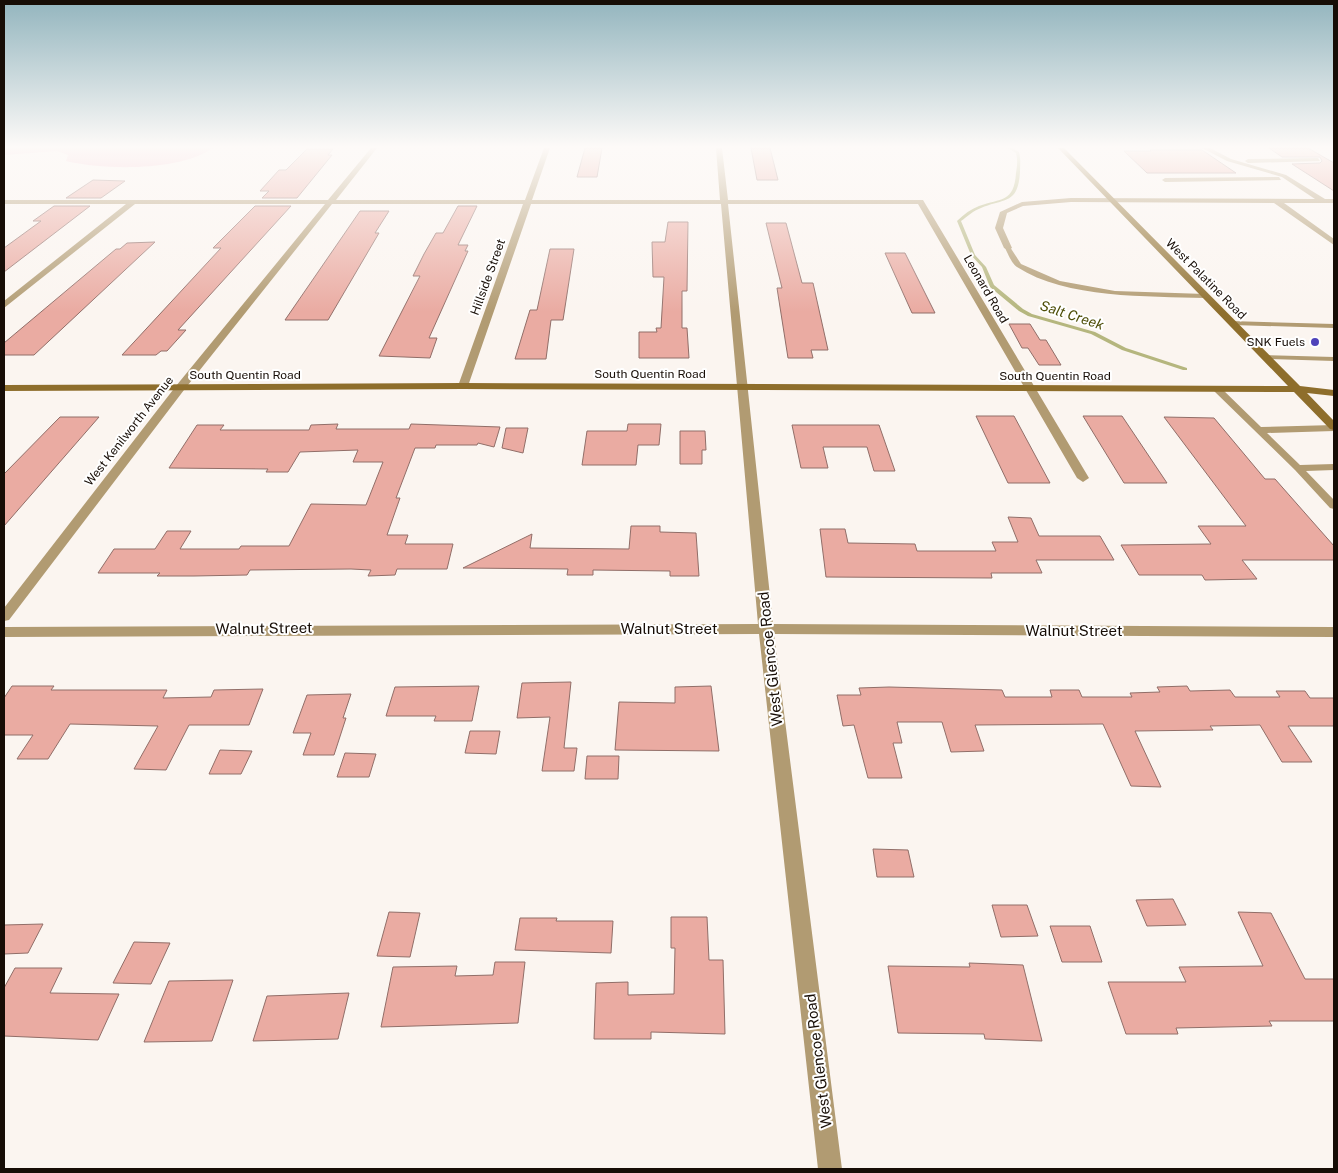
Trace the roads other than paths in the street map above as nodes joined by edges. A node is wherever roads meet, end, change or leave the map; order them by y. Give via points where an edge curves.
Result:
1 (330, 202) edge
2 (528, 202) edge
3 (725, 202) edge
4 (132, 203) edge
5 (920, 203) edge
6 (1035, 203) edge
7 (1113, 203) edge
8 (1278, 203) edge
9 (1334, 243) edge
10 (1008, 248) joint
11 (1205, 296) junction
12 (4, 305) edge
13 (1233, 323) junction
14 (1334, 326) edge
15 (1266, 357) junction
16 (1334, 359) edge
17 (1334, 383) edge
18 (463, 386) junction
19 (742, 387) junction
20 (4, 388) edge
21 (180, 388) junction
22 (1029, 388) junction
23 (1216, 389) junction
24 (1297, 389) junction
25 (1334, 393) edge
26 (1334, 428) edge
27 (1259, 430) junction
28 (1334, 467) edge
29 (1298, 468) junction
30 (1083, 478) dead end
31 (1334, 506) edge
32 (4, 617) edge
33 (766, 628) junction
34 (4, 632) edge
35 (1334, 632) edge
36 (830, 1169) edge

1 - 21 street, West Kenilworth Avenue
2 - 18 street, Hillside Street
3 - 19 street, West Glencoe Road
4 - 12 street
5 - 22 street, Leonard Road
6 - 10 street via 1004,212 999,228
7 - 11 main road, West Palatine Road
8 - 9 street
10 - 11 lane via 1018,265 1058,283 1115,293
11 - 13 main road, West Palatine Road
13 - 14 lane
13 - 15 main road, West Palatine Road
15 - 16 lane
15 - 24 main road, West Palatine Road
17 - 24 main road
18 - 19 main road, South Quentin Road
18 - 21 main road, South Quentin Road
19 - 22 main road, South Quentin Road
19 - 33 street, West Glencoe Road
20 - 21 main road, South Quentin Road
21 - 32 street, West Kenilworth Avenue
22 - 23 main road, South Quentin Road
22 - 30 street, Leonard Road
23 - 24 main road, South Quentin Road
23 - 27 lane
24 - 25 main road
24 - 26 main road, West Palatine Road
26 - 27 lane
27 - 29 lane
28 - 29 lane
29 - 31 lane
33 - 34 street, Walnut Street
33 - 35 street, Walnut Street
33 - 36 street, West Glencoe Road

